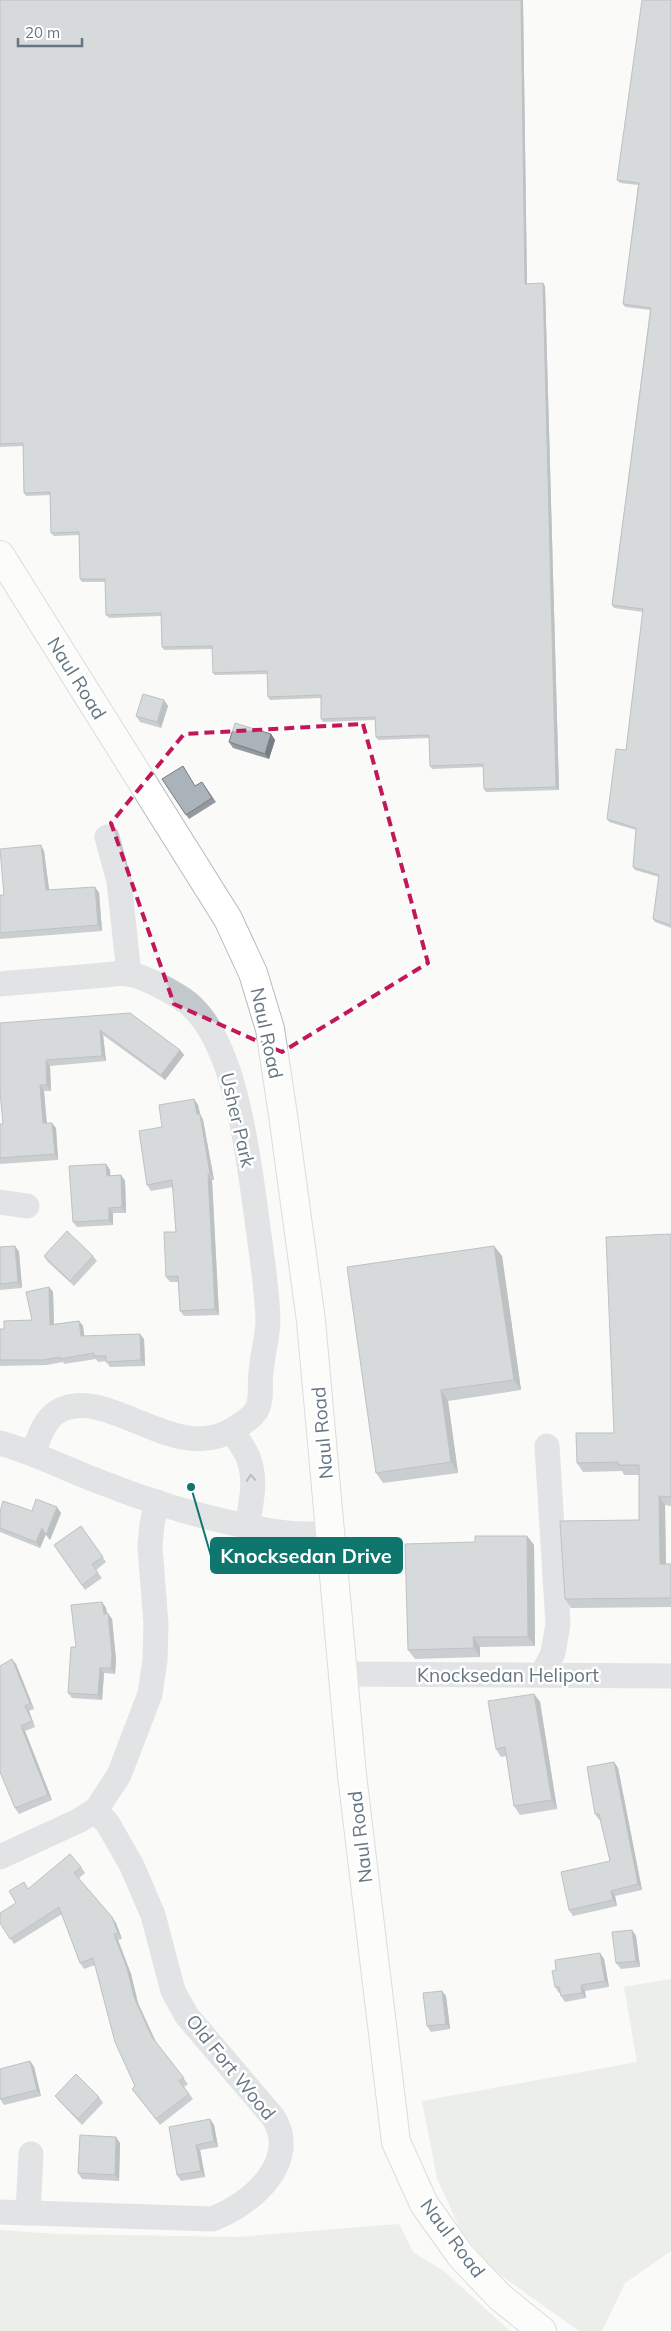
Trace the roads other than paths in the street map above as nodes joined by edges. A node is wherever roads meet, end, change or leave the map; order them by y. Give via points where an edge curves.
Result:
1 (0, 555) edge
2 (107, 837) dead end
3 (129, 974) junction
4 (0, 984) edge
5 (0, 1202) edge
6 (27, 1206) dead end
7 (232, 1430) junction
8 (0, 1443) edge
9 (547, 1446) dead end
10 (33, 1453) junction
11 (157, 1502) junction
12 (247, 1526) junction
13 (332, 1532) junction
14 (344, 1674) junction
15 (542, 1675) junction
16 (671, 1676) edge
17 (96, 1810) junction
18 (0, 1857) edge
19 (31, 2154) dead end
20 (0, 2212) edge
21 (28, 2213) junction
22 (542, 2331) edge

1 - 13 main road, Naul Road via 228,919 253,973 270,1029 283,1115 311,1321
2 - 3 street via 119,881
3 - 4 street, Usher Park
3 - 7 street, Usher Park via 170,991 187,1002 214,1034 232,1086 249,1161 268,1322 260,1376 261,1393 256,1410
5 - 6 street
7 - 10 street via 216,1437 178,1436 154,1430 104,1409 70,1407 48,1420
12 -> 7 street via 252,1477 248,1457
8 - 10 street
9 - 15 street via 558,1624 553,1653
10 - 11 street
11 - 12 street via 201,1517
11 - 17 street via 150,1547 156,1624 150,1694 119,1775
12 - 13 street via 270,1532
13 - 14 main road, Naul Road
14 - 15 street, Knocksedan Heliport
14 - 22 main road, Naul Road via 352,1775 396,2142 424,2204 461,2256 500,2297
15 - 16 street, Knocksedan Heliport
17 - 18 street
17 - 21 street, Old Fort Wood via 108,1824 132,1866 152,1915 173,1991 187,2016 273,2117 280,2129 280,2156 274,2170 249,2200 212,2219
19 - 21 street
20 - 21 street, Old Fort Wood

